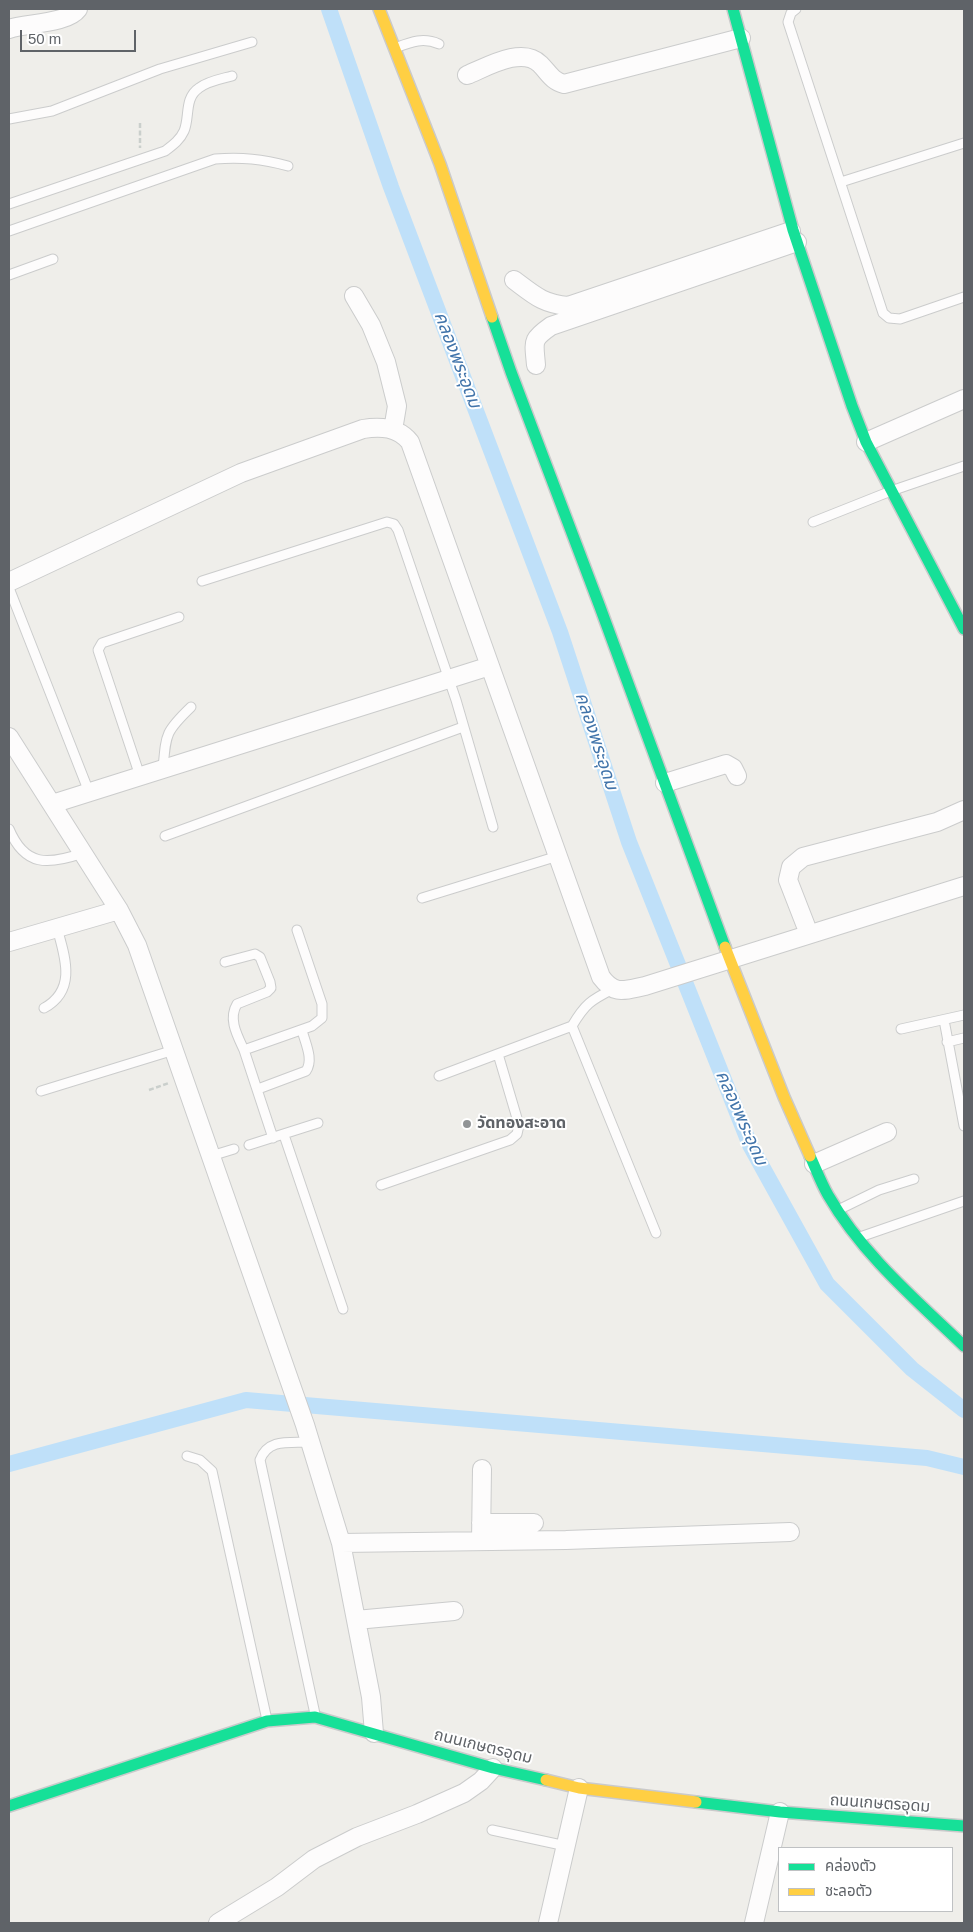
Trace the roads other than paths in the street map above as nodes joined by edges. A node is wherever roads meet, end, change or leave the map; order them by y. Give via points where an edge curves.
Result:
1 (78, 9) edge
2 (379, 9) edge
3 (733, 9) edge
4 (796, 9) edge
5 (9, 29) edge
6 (741, 38) junction
7 (252, 42) dead end
8 (439, 44) dead end
9 (395, 48) junction
10 (467, 75) dead end
11 (232, 76) dead end
12 (9, 119) edge
13 (964, 143) edge
14 (288, 166) dead end
15 (841, 182) junction
16 (9, 204) edge
17 (9, 231) edge
18 (795, 236) junction
19 (53, 259) dead end
20 (9, 275) edge
21 (514, 280) dead end
22 (354, 296) dead end
23 (964, 297) edge
24 (536, 365) dead end
25 (964, 398) edge
26 (393, 430) junction
27 (866, 442) junction
28 (964, 466) edge
29 (891, 491) junction
30 (813, 522) dead end
31 (202, 581) dead end
32 (9, 582) edge
33 (9, 588) edge
34 (179, 617) dead end
35 (964, 629) edge
36 (490, 666) junction
37 (448, 679) junction
38 (191, 706) dead end
39 (463, 727) junction
40 (9, 737) edge
41 (163, 769) junction
42 (140, 776) junction
43 (738, 776) dead end
44 (665, 783) junction
45 (89, 792) junction
46 (52, 804) junction
47 (964, 810) edge
48 (493, 827) dead end
49 (9, 829) edge
50 (165, 836) dead end
51 (83, 853) junction
52 (558, 856) junction
53 (964, 886) edge
54 (422, 898) dead end
55 (119, 910) junction
56 (57, 928) junction
57 (296, 930) dead end
58 (810, 934) junction
59 (9, 942) edge
60 (729, 959) junction
61 (225, 962) dead end
62 (613, 989) junction
63 (44, 1008) dead end
64 (964, 1015) edge
65 (944, 1020) junction
66 (572, 1026) junction
67 (901, 1029) dead end
68 (302, 1030) junction
69 (964, 1038) edge
70 (947, 1042) junction
71 (174, 1050) junction
72 (244, 1050) junction
73 (498, 1054) junction
74 (439, 1076) dead end
75 (258, 1089) junction
76 (41, 1091) dead end
77 (318, 1123) dead end
78 (964, 1126) edge
79 (887, 1132) dead end
80 (284, 1135) junction
81 (273, 1138) junction
82 (249, 1145) dead end
83 (234, 1149) dead end
84 (211, 1156) junction
85 (814, 1164) junction
86 (914, 1179) dead end
87 (381, 1185) dead end
88 (964, 1201) edge
89 (838, 1210) junction
90 (656, 1232) dead end
91 (857, 1238) junction
92 (343, 1309) dead end
93 (964, 1346) edge
94 (307, 1434) junction
95 (187, 1456) dead end
96 (482, 1469) dead end
97 (481, 1523) junction
98 (534, 1523) dead end
99 (790, 1532) dead end
100 (481, 1541) junction
101 (341, 1543) junction
102 (454, 1611) dead end
103 (356, 1620) junction
104 (315, 1717) junction
105 (267, 1721) junction
106 (374, 1732) junction
107 (494, 1768) junction
108 (578, 1788) junction
109 (9, 1806) edge
110 (780, 1812) junction
111 (964, 1826) edge
112 (492, 1830) dead end
113 (566, 1846) junction
114 (218, 1923) edge
115 (548, 1923) edge
116 (754, 1923) edge

1 - 5 street via 59,19
2 - 9 street
3 - 6 street
4 - 15 lane via 788,22
6 - 10 street via 564,84 556,82 533,58 523,56
6 - 18 street
7 - 12 lane via 160,69 52,111
8 - 9 lane via 415,40
9 - 44 street via 440,164 511,372
11 - 16 lane via 199,88 191,96 184,130 178,141 165,151
13 - 15 lane
14 - 17 lane via 262,159 215,159
15 - 23 lane via 883,313 889,318 900,318
18 - 21 street via 568,306 539,300
18 - 24 street via 551,326 537,336 534,345
18 - 27 street
19 - 20 lane
22 - 26 street via 372,325 386,362 396,406
25 - 27 street
26 - 32 street via 363,429 242,473
26 - 36 street via 406,436 410,442
27 - 29 street
28 - 29 lane
29 - 30 lane
29 - 35 street
31 - 37 lane via 387,522 394,524
33 - 45 lane
34 - 42 lane via 102,643 98,650
36 - 37 street
36 - 52 street
37 - 39 lane
37 - 41 street
38 - 41 lane via 173,724 166,738
39 - 48 lane
39 - 50 lane
40 - 46 street
41 - 42 street
42 - 45 street
43 - 44 street via 726,764
44 - 60 street
45 - 46 street
46 - 51 street
47 - 58 street via 937,822 803,857 791,867 788,880
49 - 51 lane via 26,854 38,860 60,860
51 - 55 street
52 - 54 lane
52 - 62 street via 601,977
53 - 58 street
55 - 56 street
55 - 71 street via 137,945
56 - 59 street
56 - 63 lane via 65,957 65,981 56,1002
57 - 68 lane via 322,1004 322,1018
58 - 60 street
60 - 62 street via 645,986 622,991
60 - 85 street
61 - 72 lane via 255,954 260,957 270,982 267,992 237,1004 232,1011
62 - 66 lane via 585,1006
64 - 65 lane
65 - 67 lane
65 - 70 lane
66 - 73 lane
66 - 90 lane
68 - 72 lane
68 - 75 lane via 310,1066 306,1071
69 - 70 lane
70 - 78 lane
71 - 76 lane
71 - 84 street
72 - 75 lane
73 - 74 lane
73 - 87 lane via 520,1125 517,1134 510,1140
75 - 81 lane
77 - 80 lane
79 - 85 street
80 - 81 lane
80 - 92 lane
81 - 82 lane
83 - 84 lane
84 - 94 street
85 - 89 street
86 - 89 lane via 879,1190
88 - 91 lane
89 - 91 street
91 - 93 street via 883,1269
94 - 101 street
94 - 104 lane via 273,1444 263,1451 260,1460
95 - 105 lane via 200,1460 212,1471
96 - 97 street
97 - 98 street
97 - 100 street
99 - 100 street
100 - 101 street
101 - 103 street
102 - 103 street
103 - 106 street via 372,1697
104 - 105 street, ถนนเกษตรอุดม
104 - 106 street, ถนนเกษตรอุดม
105 - 109 street, ถนนเกษตรอุดม
106 - 107 street, ถนนเกษตรอุดม
107 - 108 street, ถนนเกษตรอุดม
107 - 114 street via 464,1793 357,1837 314,1859 277,1887
108 - 110 street, ถนนเกษตรอุดม
108 - 113 street
110 - 111 street, ถนนเกษตรอุดม
110 - 116 street
112 - 113 lane
113 - 115 street

